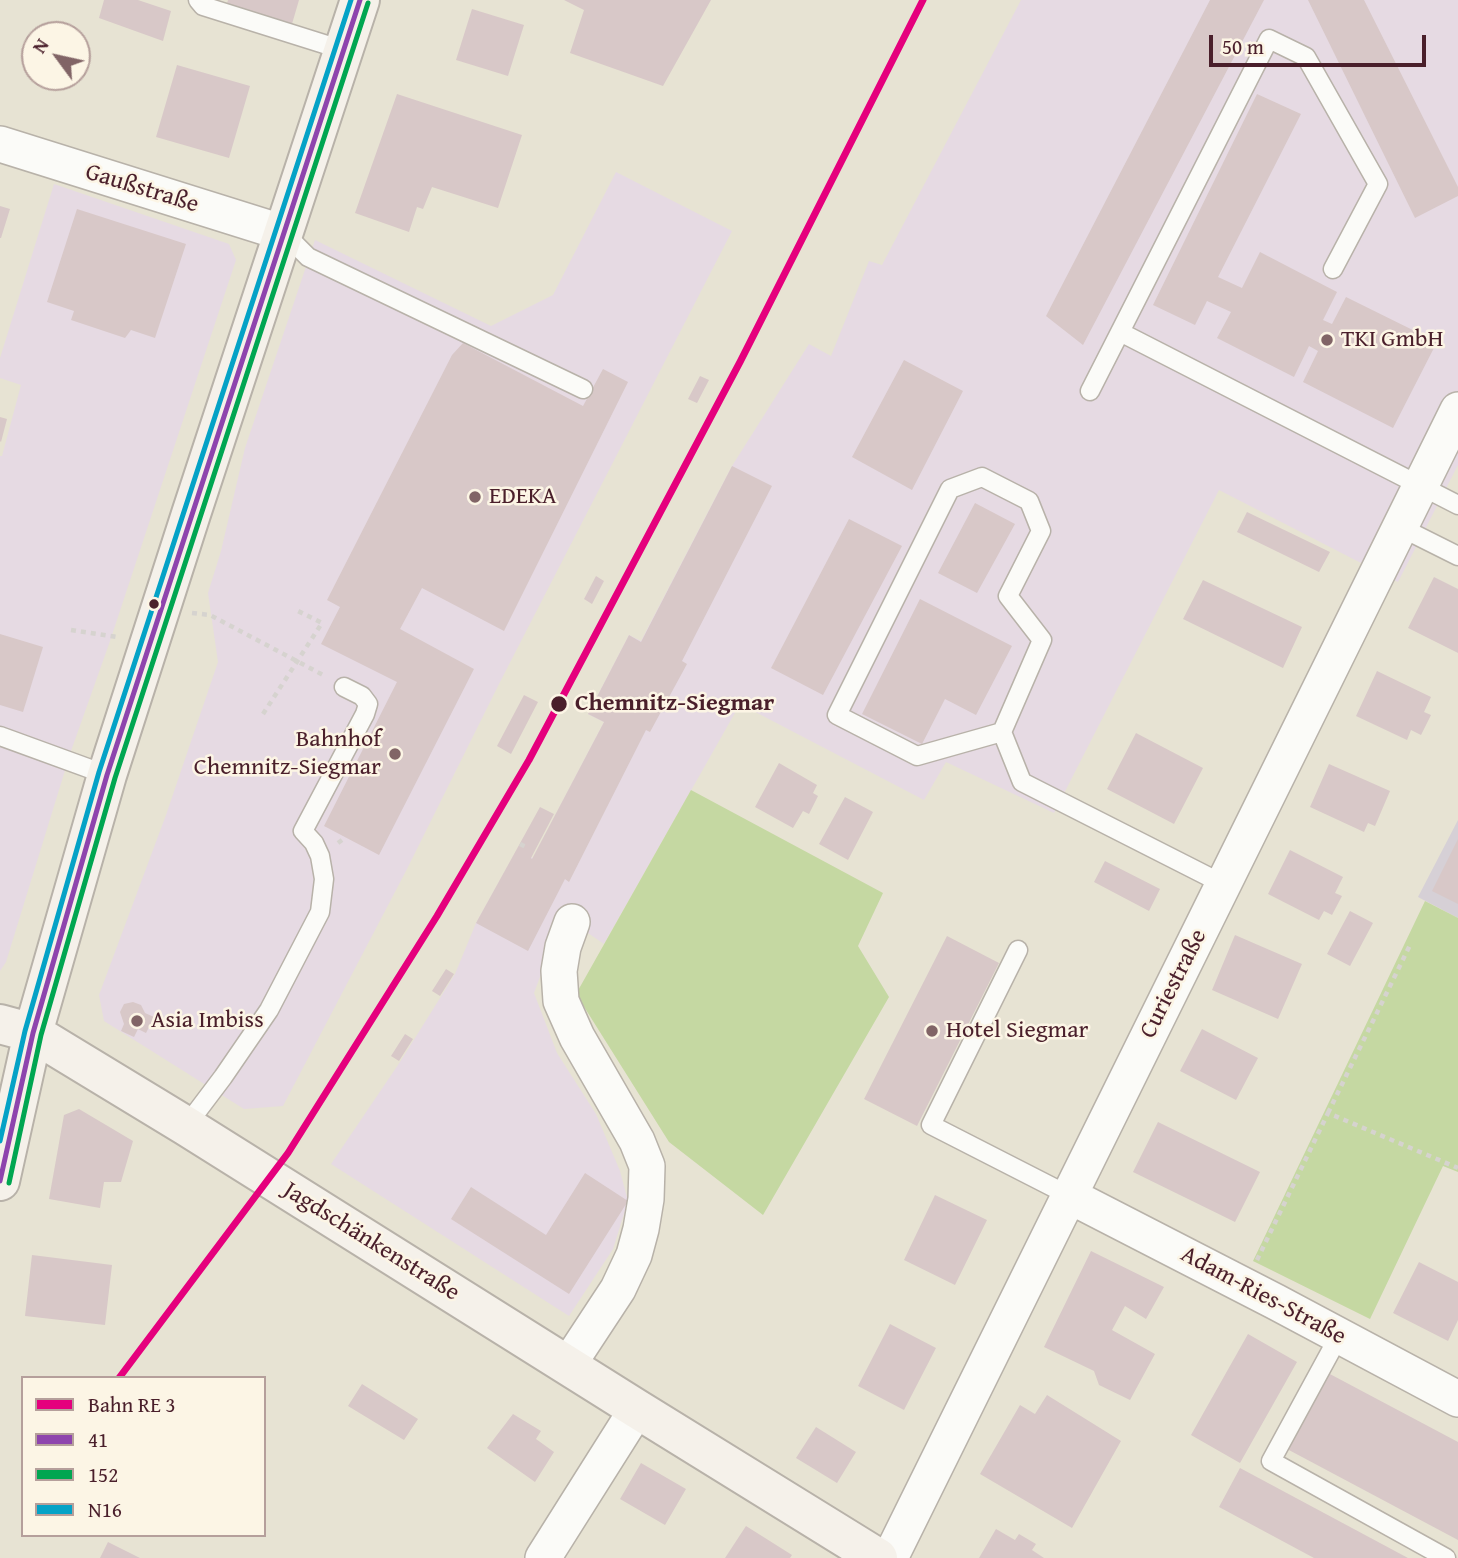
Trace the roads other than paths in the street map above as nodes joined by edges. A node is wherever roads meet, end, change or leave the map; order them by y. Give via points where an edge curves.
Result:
1 (198, 0) edge
2 (360, 0) edge
3 (344, 50) junction
4 (0, 144) edge
5 (284, 233) junction
6 (1333, 270) dead end
7 (1120, 332) junction
8 (583, 389) dead end
9 (1090, 391) dead end
10 (1458, 410) edge
11 (1420, 486) junction
12 (1458, 505) edge
13 (1400, 527) junction
14 (1458, 556) edge
15 (344, 687) road end
16 (1002, 732) junction
17 (0, 736) edge
18 (107, 775) junction
19 (1223, 884) junction
20 (572, 922) dead end
21 (1018, 950) dead end
22 (16, 1028) edge
23 (186, 1126) junction
24 (0, 1181) edge
25 (1068, 1195) junction
26 (1339, 1336) junction
27 (568, 1365) junction
28 (1458, 1399) edge
29 (636, 1409) junction
30 (543, 1558) edge
31 (878, 1558) edge
32 (890, 1558) edge
33 (1446, 1558) edge

1 - 3 lane via 203,6
2 - 3 main road
3 - 5 main road
4 - 5 street, Gaußstraße
5 - 8 lane via 308,257
5 - 18 main road
6 - 7 lane via 1378,184 1306,57 1269,39
7 - 9 lane
7 - 11 lane
10 - 11 street, Curiestraße
11 - 12 lane
11 - 13 street, Curiestraße
13 - 14 lane
13 - 19 street, Curiestraße
15 - 23 lane via 368,704 303,831 320,856 324,879 320,912 269,1010
16 - 16 lane via 916,756 837,715 950,489 982,477 1029,501 1041,531 1008,596 1042,640
16 - 19 lane via 1022,782
17 - 18 lane
18 - 22 main road
19 - 25 street, Curiestraße
20 - 27 street via 559,971 561,1001 647,1166 646,1199 634,1255 618,1289
21 - 25 lane via 931,1125
22 - 23 main road, Jagdschänkenstraße
22 - 24 main road
23 - 27 main road, Jagdschänkenstraße
25 - 26 street, Adam-Ries-Straße
25 - 32 street, Curiestraße
26 - 28 street, Adam-Ries-Straße
26 - 33 lane via 1271,1461
27 - 29 main road, Jagdschänkenstraße
29 - 30 street
29 - 31 main road, Jagdschänkenstraße

